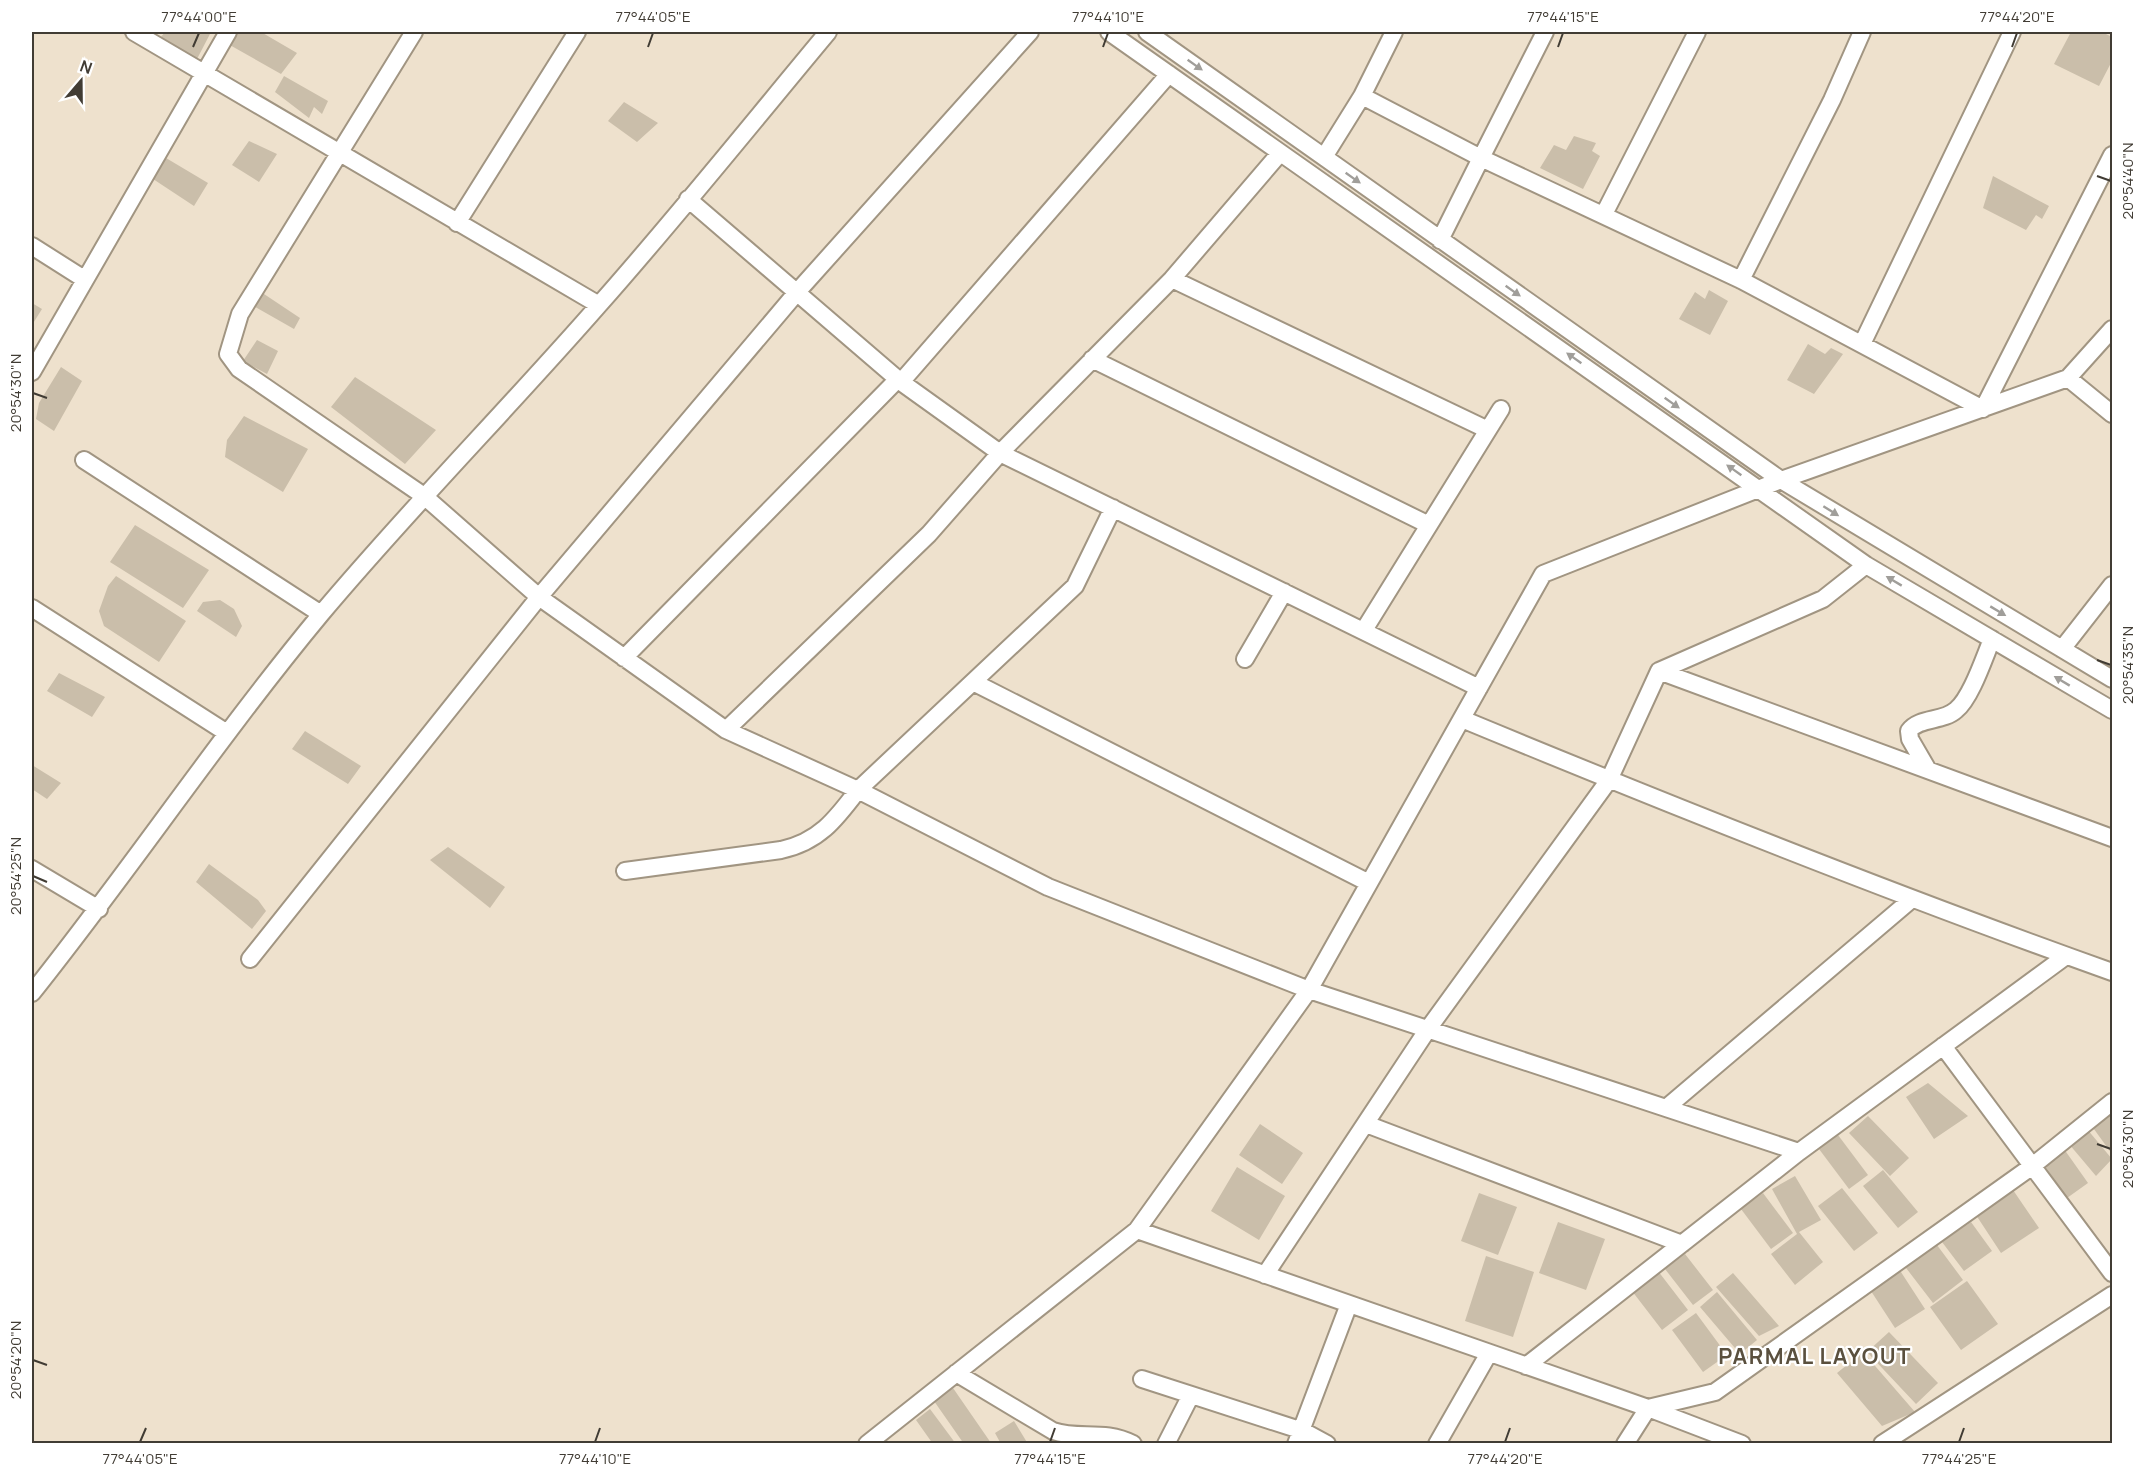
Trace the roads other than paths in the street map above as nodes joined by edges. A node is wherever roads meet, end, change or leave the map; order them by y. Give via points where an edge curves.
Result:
1 (134, 32) edge
2 (228, 32) edge
3 (414, 32) edge
4 (577, 32) edge
5 (828, 32) edge
6 (1109, 32) edge
7 (1147, 32) edge
8 (1394, 32) edge
9 (1545, 32) edge
10 (1697, 32) edge
11 (1862, 32) edge
12 (2012, 32) edge
13 (1028, 33) edge
14 (203, 72) junction
15 (1169, 74) junction
16 (1362, 96) junction
17 (340, 152) junction
18 (1280, 153) junction
19 (2112, 155) edge
20 (1324, 157) junction
21 (1481, 158) junction
22 (688, 199) junction
23 (1604, 213) junction
24 (457, 223) junction
25 (1440, 240) junction
26 (32, 246) edge
27 (84, 279) junction
28 (1172, 279) junction
29 (1741, 280) junction
30 (798, 291) junction
31 (599, 305) junction
32 (2112, 329) edge
33 (1862, 344) junction
34 (1092, 359) junction
35 (32, 372) edge
36 (2068, 378) junction
37 (899, 380) junction
38 (1501, 409) dead end
39 (1983, 409) junction
40 (2112, 414) edge
41 (1488, 430) junction
42 (1000, 453) junction
43 (84, 460) dead end
44 (1781, 480) junction
45 (1761, 489) junction
46 (424, 496) junction
47 (1113, 508) junction
48 (1429, 525) junction
49 (1866, 565) junction
50 (2112, 585) edge
51 (1284, 592) junction
52 (539, 597) junction
53 (32, 608) edge
54 (321, 614) junction
55 (1364, 630) junction
56 (1992, 639) junction
57 (2062, 649) junction
58 (624, 658) junction
59 (1245, 659) dead end
60 (1659, 671) junction
61 (2112, 679) edge
62 (973, 682) junction
63 (1479, 688) junction
64 (2112, 710) edge
65 (1462, 719) junction
66 (726, 730) junction
67 (227, 733) junction
68 (1928, 770) junction
69 (1609, 780) junction
70 (858, 790) junction
71 (2112, 838) edge
72 (32, 869) edge
73 (625, 871) dead end
74 (1369, 884) junction
75 (1912, 899) junction
76 (99, 909) junction
77 (2066, 956) junction
78 (250, 959) dead end
79 (2112, 972) edge
80 (1309, 990) junction
81 (32, 993) edge
82 (1428, 1029) junction
83 (1943, 1046) junction
84 (2112, 1102) edge
85 (1666, 1108) junction
86 (1366, 1124) junction
87 (1799, 1152) junction
88 (2031, 1167) junction
89 (1137, 1230) junction
90 (1682, 1244) junction
91 (2112, 1273) edge
92 (1265, 1275) junction
93 (2112, 1295) edge
94 (1349, 1304) junction
95 (1489, 1353) junction
96 (1527, 1366) junction
97 (956, 1373) junction
98 (1142, 1379) dead end
99 (1191, 1395) junction
100 (1648, 1408) junction
101 (1299, 1437) edge
102 (867, 1443) edge
103 (1133, 1443) edge
104 (1166, 1443) edge
105 (1327, 1443) edge
106 (1437, 1443) edge
107 (1625, 1443) edge
108 (1742, 1443) edge
109 (1882, 1443) edge

1 - 14 street
2 - 14 street
3 - 17 street
4 - 24 street
5 - 22 street
6 - 15 street
7 -> 20 street
8 - 16 street
9 - 21 street
10 - 23 street
11 - 29 street
12 - 33 street
13 - 30 street
14 - 17 street
14 - 27 street
15 - 18 street
15 - 37 street
16 - 20 street
16 - 21 street
17 - 24 street
17 - 46 street via 240,314 228,354 239,369
18 - 28 street
45 -> 18 street
19 - 39 street
20 -> 25 street
21 - 23 street
21 - 25 street
22 - 30 street
22 - 31 street
23 - 29 street
24 - 31 street
25 -> 44 street
26 - 27 street
27 - 35 street
28 - 34 street
28 - 41 street
29 - 33 street
30 - 37 street
30 - 52 street
31 - 46 street
32 - 36 street
33 - 39 street
34 - 42 street
34 - 48 street
36 - 39 street
36 - 40 street
37 - 42 street
37 - 58 street
38 - 41 street
39 - 44 street
41 - 48 street
42 - 47 street
42 - 66 street via 929,534
43 - 54 street
44 - 45 street
44 -> 57 street
45 - 49 street
45 - 63 street via 1543,574
46 - 52 street
46 - 54 street
47 - 51 street
47 - 62 street via 1075,586
48 - 55 street
56 -> 49 street
49 - 60 street via 1823,599
50 - 57 street
51 - 55 street
51 - 59 street
52 - 58 street
52 - 78 street
53 - 67 street
54 - 67 street
55 - 63 street
64 -> 56 street
56 - 68 street via 1959,707 1910,731 1910,739
57 - 61 street
58 - 66 street
60 - 68 street
60 - 69 street
62 - 70 street
62 - 74 street
63 - 65 street
65 - 69 street
65 - 74 street
66 - 70 street
67 - 76 street
68 - 71 street
69 - 75 street
69 - 82 street
70 - 73 street via 830,828 798,847
70 - 80 street via 1048,887
72 - 76 street
74 - 80 street
75 - 77 street
75 - 85 street
76 - 81 street
77 - 79 street
77 - 83 street
80 - 82 street
80 - 89 street
82 - 85 street
82 - 86 street
83 - 87 street
83 - 88 street
84 - 88 street
85 - 87 street
86 - 90 street
86 - 92 street
87 - 90 street
88 - 91 street
88 - 100 street via 1715,1392
89 - 92 street
89 - 97 street
90 - 96 street
92 - 94 street
93 - 109 street
94 - 95 street
94 - 101 street
95 - 96 street
95 - 106 street
96 - 100 street
97 - 102 street
97 - 103 street via 1053,1431 1101,1433
98 - 99 street
99 - 101 street
99 - 104 street
100 - 107 street
100 - 108 street
101 - 105 street

